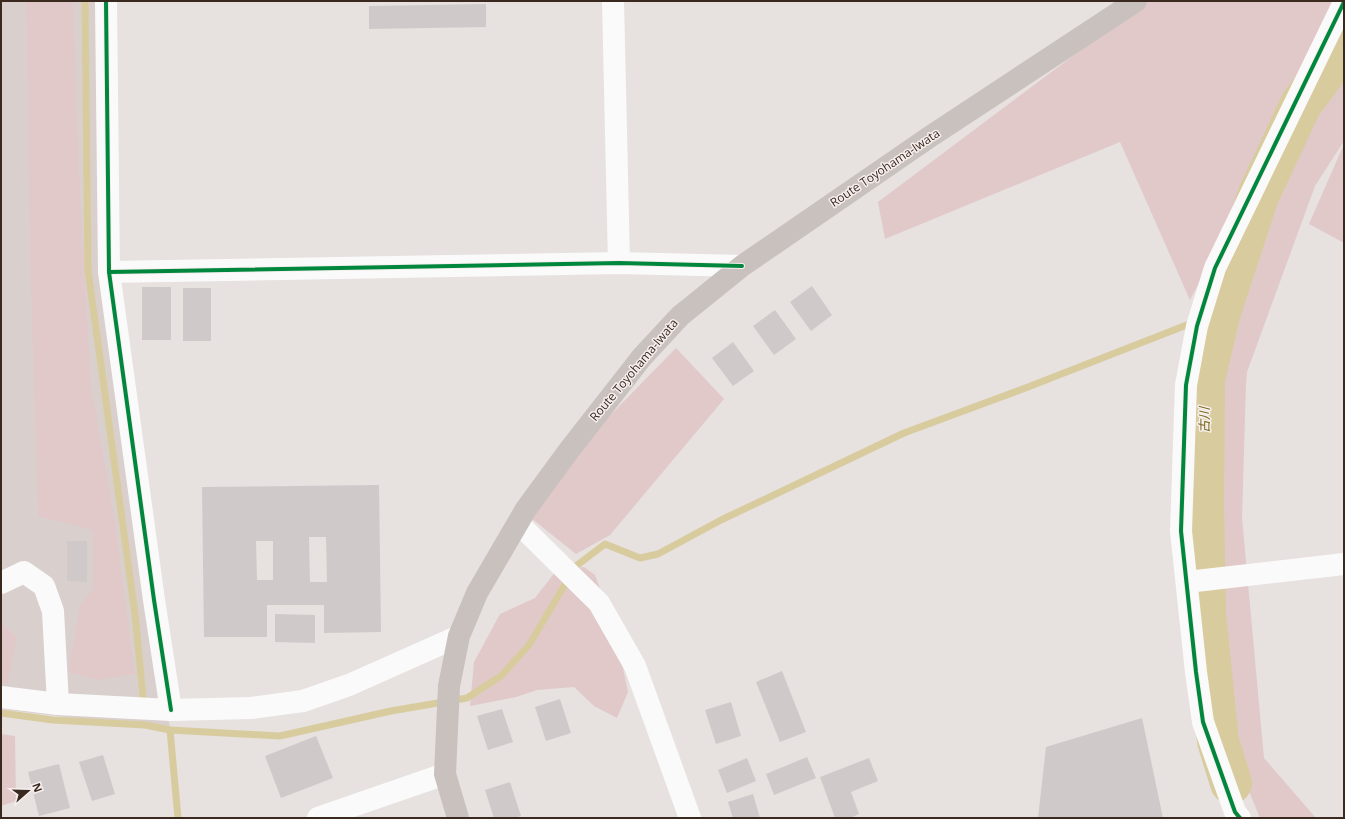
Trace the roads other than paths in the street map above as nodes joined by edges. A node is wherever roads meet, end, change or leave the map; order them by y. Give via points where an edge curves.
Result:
1 (106, 1) edge
2 (613, 1) edge
3 (1136, 1) edge
4 (1344, 2) edge
5 (619, 263) junction
6 (742, 266) junction
7 (110, 272) junction
8 (518, 523) junction
9 (1344, 564) edge
10 (1187, 582) junction
11 (1, 583) edge
12 (459, 636) junction
13 (1, 697) edge
14 (58, 704) junction
15 (172, 710) junction
16 (445, 774) junction
17 (318, 818) edge
18 (458, 818) edge
19 (690, 818) edge
20 (1240, 818) edge

1 - 7 street
2 - 5 street
3 - 6 main road, Route Toyohama-Iwata via 931,136
4 - 10 street via 1215,268 1197,326 1186,385 1181,531
5 - 6 street
5 - 7 street
6 - 8 main road, Route Toyohama-Iwata via 680,316 642,357 570,449
7 - 15 street via 154,600
8 - 12 main road, Route Toyohama-Iwata via 477,593
8 - 19 street via 599,602 635,666
9 - 10 street
10 - 20 street via 1203,722 1235,812
11 - 14 street via 24,572 44,586 53,611
12 - 15 street via 350,685 302,701 251,708
12 - 16 main road, Route Toyohama-Iwata via 449,686
13 - 14 street
14 - 15 street
16 - 17 street
16 - 18 main road, Route Toyohama-Iwata

